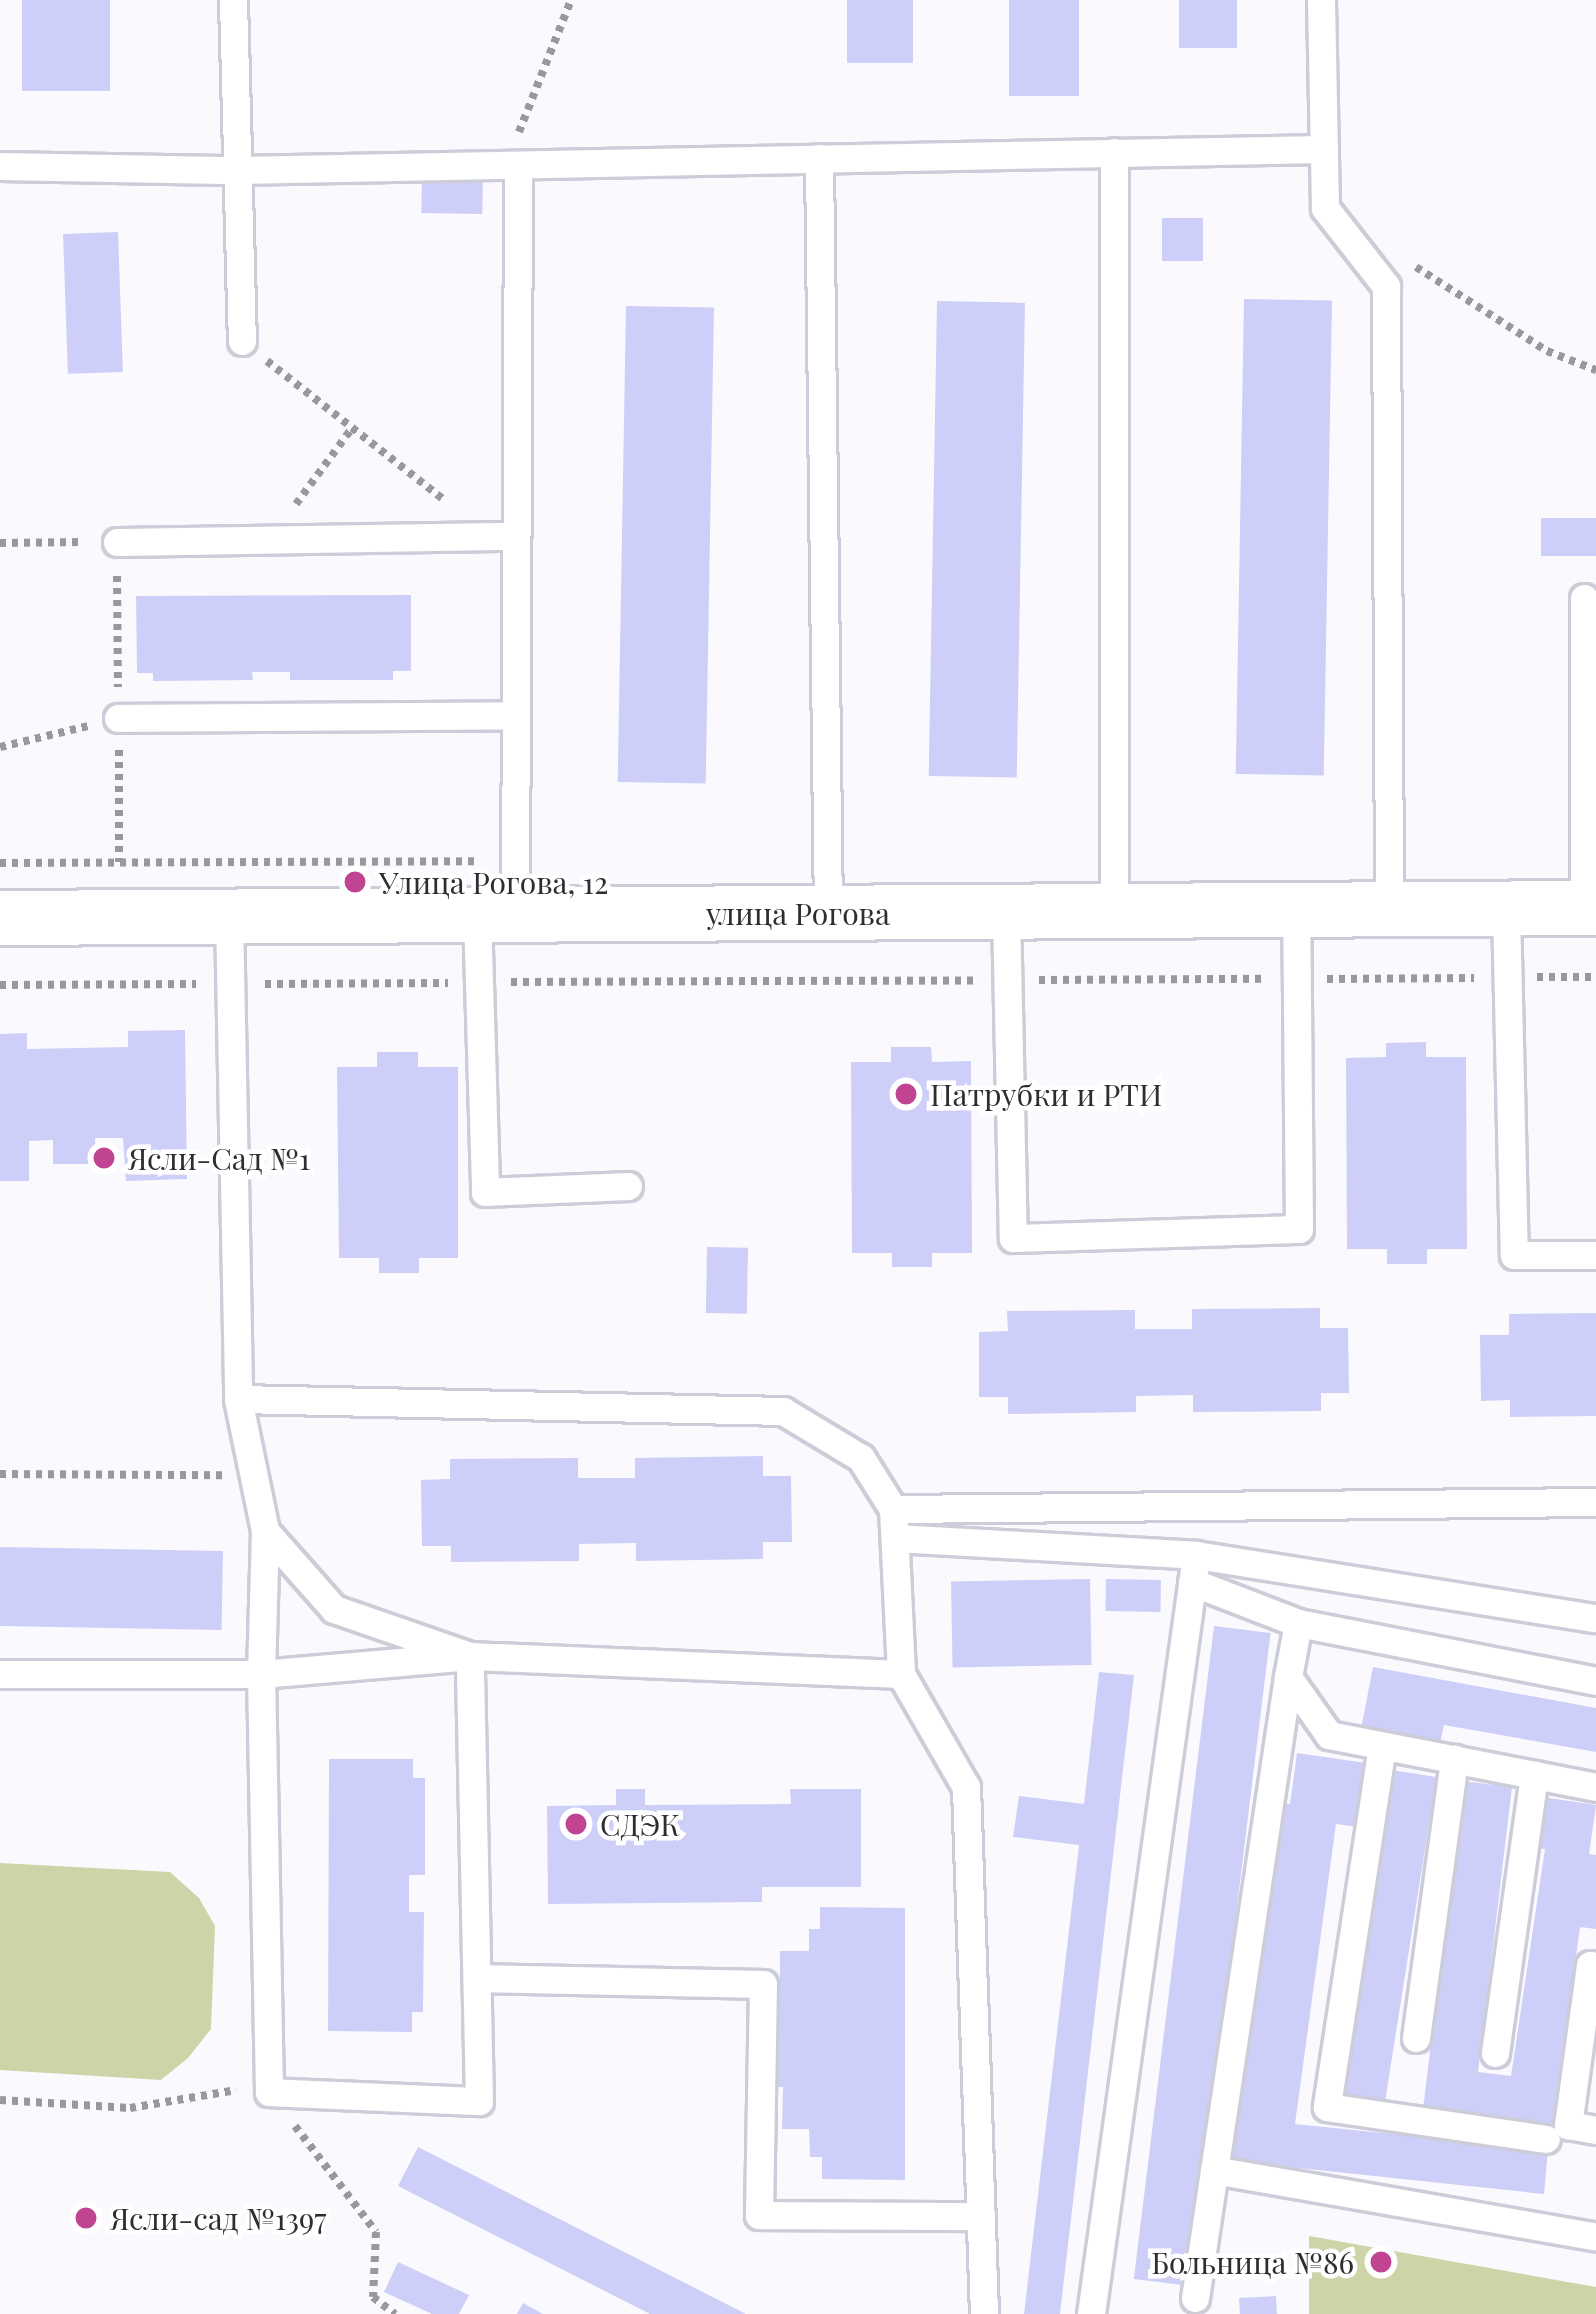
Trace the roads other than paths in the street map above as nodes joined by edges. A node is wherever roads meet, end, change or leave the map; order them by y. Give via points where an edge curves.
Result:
1 (232, 0) edge
2 (1321, 0) edge
3 (1324, 148) junction
4 (1114, 152) junction
5 (819, 158) junction
6 (518, 165) junction
7 (0, 166) edge
8 (237, 170) junction
9 (242, 341) road end
10 (503, 536) junction
11 (117, 542) road end
12 (1584, 598) dead end
13 (516, 716) junction
14 (118, 718) road end
15 (1590, 908) edge
16 (1389, 909) junction
17 (1506, 909) junction
18 (1296, 910) junction
19 (1114, 911) junction
20 (1006, 912) junction
21 (828, 913) junction
22 (496, 915) junction
23 (229, 917) junction
24 (0, 918) edge
25 (628, 1186) dead end
26 (1596, 1256) edge
27 (238, 1399) junction
28 (1596, 1502) edge
29 (893, 1509) junction
30 (265, 1531) junction
31 (895, 1538) junction
32 (1194, 1568) junction
33 (1596, 1618) edge
34 (1298, 1623) junction
35 (470, 1656) junction
36 (0, 1673) edge
37 (261, 1674) junction
38 (901, 1674) junction
39 (1288, 1677) junction
40 (1596, 1681) edge
41 (1382, 1745) junction
42 (1454, 1759) junction
43 (1534, 1775) junction
44 (1596, 1787) edge
45 (1596, 1966) edge
46 (477, 1978) junction
47 (1416, 2038) dead end
48 (1495, 2053) dead end
49 (1596, 2130) edge
50 (1546, 2139) dead end
51 (1214, 2170) junction
52 (981, 2216) junction
53 (1596, 2237) edge
54 (1195, 2298) dead end
55 (984, 2314) edge
56 (1091, 2314) edge

1 - 8 lane
2 - 3 lane
3 - 4 lane
3 - 16 lane via 1325,208 1386,286
4 - 5 lane
4 - 19 lane
5 - 6 lane
5 - 21 lane
6 - 8 lane
6 - 10 lane
7 - 8 lane
8 - 9 lane
10 - 11 lane
10 - 13 lane
12 - 15 lane
13 - 14 lane
13 - 22 lane
15 - 17 street, улица Рогова
16 - 17 street, улица Рогова
16 - 18 street, улица Рогова
17 - 26 lane via 1514,1256
18 - 19 street, улица Рогова
18 - 20 lane via 1299,1228 1013,1238
19 - 20 street, улица Рогова
20 - 21 street, улица Рогова
21 - 22 street, улица Рогова
22 - 23 street, улица Рогова
22 - 25 lane via 479,982 485,1192
23 - 24 street, улица Рогова
23 - 27 lane
27 - 29 lane via 783,1412 861,1458
27 - 30 lane
28 - 29 lane
29 - 31 lane
30 - 35 lane via 334,1609
30 - 37 lane
31 - 32 lane
31 - 38 lane
32 - 33 lane
32 - 34 lane
32 - 56 lane
34 - 39 lane
34 - 40 lane
35 - 37 lane
35 - 38 lane
35 - 46 lane
36 - 37 lane
37 - 46 lane via 269,2092 479,2101
38 - 52 lane via 966,1786
39 - 41 lane via 1330,1735
39 - 51 lane
41 - 42 lane
41 - 50 lane via 1328,2107
42 - 43 lane
42 - 47 lane
43 - 44 lane
43 - 48 lane
45 - 49 lane via 1590,1965 1568,2125
46 - 52 lane via 763,1984 759,2215
51 - 53 lane
51 - 54 lane
52 - 55 lane

